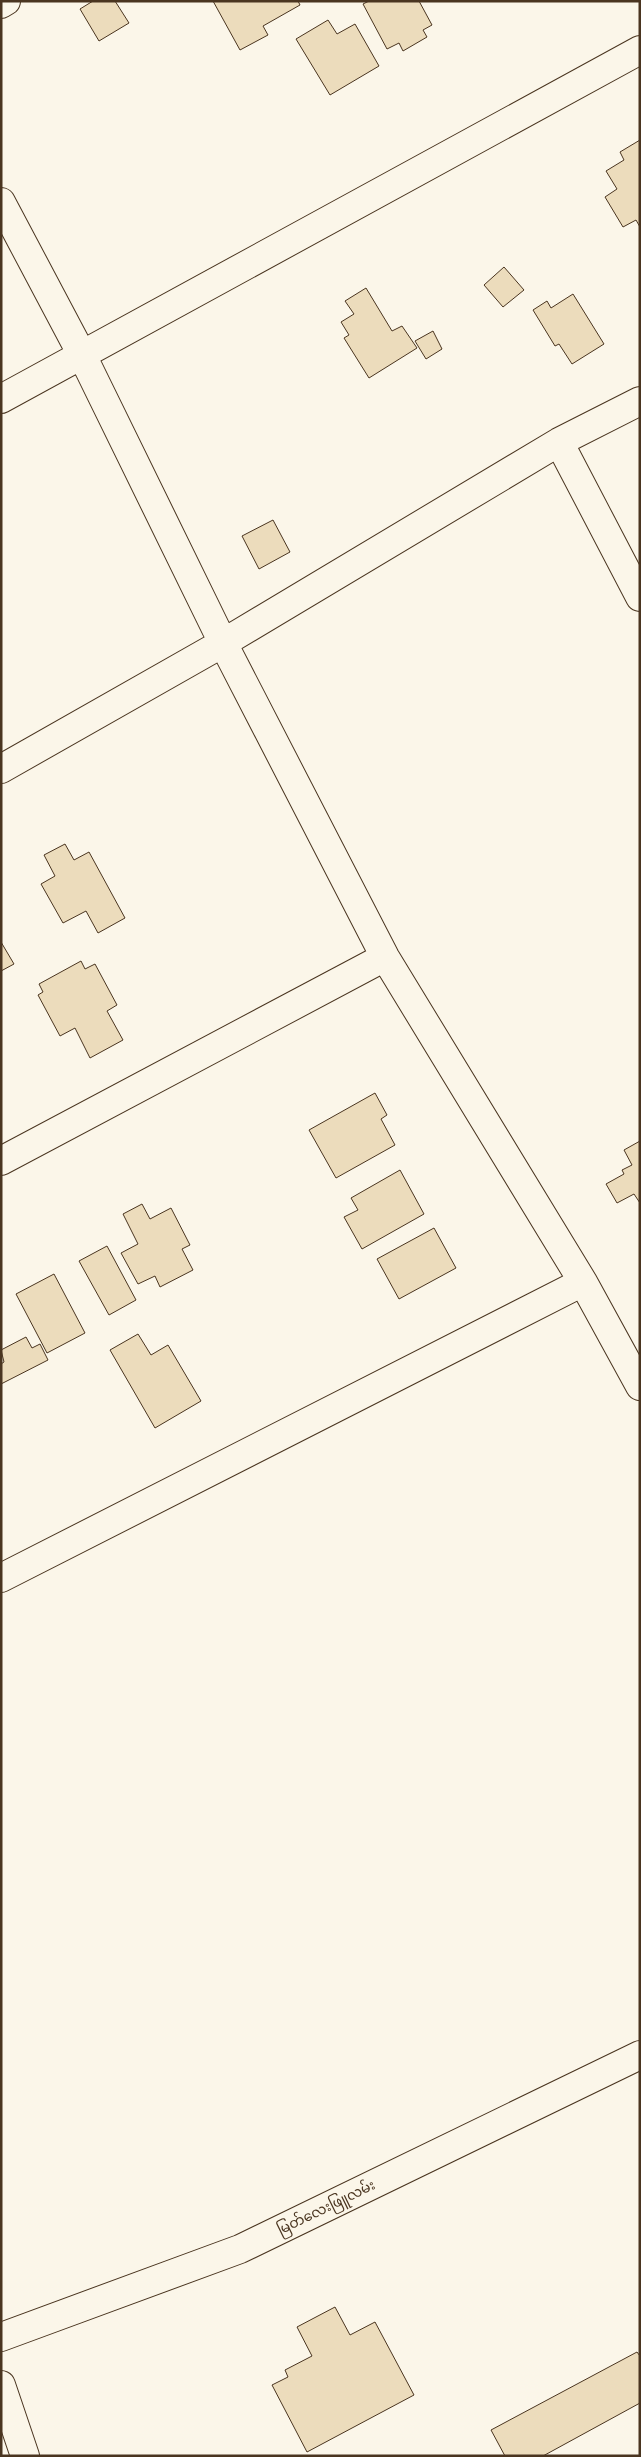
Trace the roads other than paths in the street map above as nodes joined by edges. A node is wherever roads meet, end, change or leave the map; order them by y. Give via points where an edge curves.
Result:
1 (6, 1) edge
2 (1, 4) edge
3 (640, 50) edge
4 (1, 202) edge
5 (82, 355) junction
6 (1, 399) edge
7 (640, 401) edge
8 (559, 442) junction
9 (640, 597) edge
10 (223, 643) junction
11 (1, 769) edge
12 (385, 957) junction
13 (1, 1161) edge
14 (583, 1282) junction
15 (640, 1386) edge
16 (1, 1578) edge
17 (640, 2055) edge
18 (1, 2337) edge
19 (1, 2385) edge
20 (25, 2456) edge

1 - 2 street
3 - 5 street
4 - 5 street
5 - 6 street
5 - 10 street
7 - 8 street
8 - 9 street
8 - 10 street
10 - 11 street
10 - 12 street
12 - 13 street
12 - 14 street
14 - 15 street
14 - 16 street
17 - 18 street, မြတ်လေးဖြူလမ်း via 240,2249
19 - 20 street

